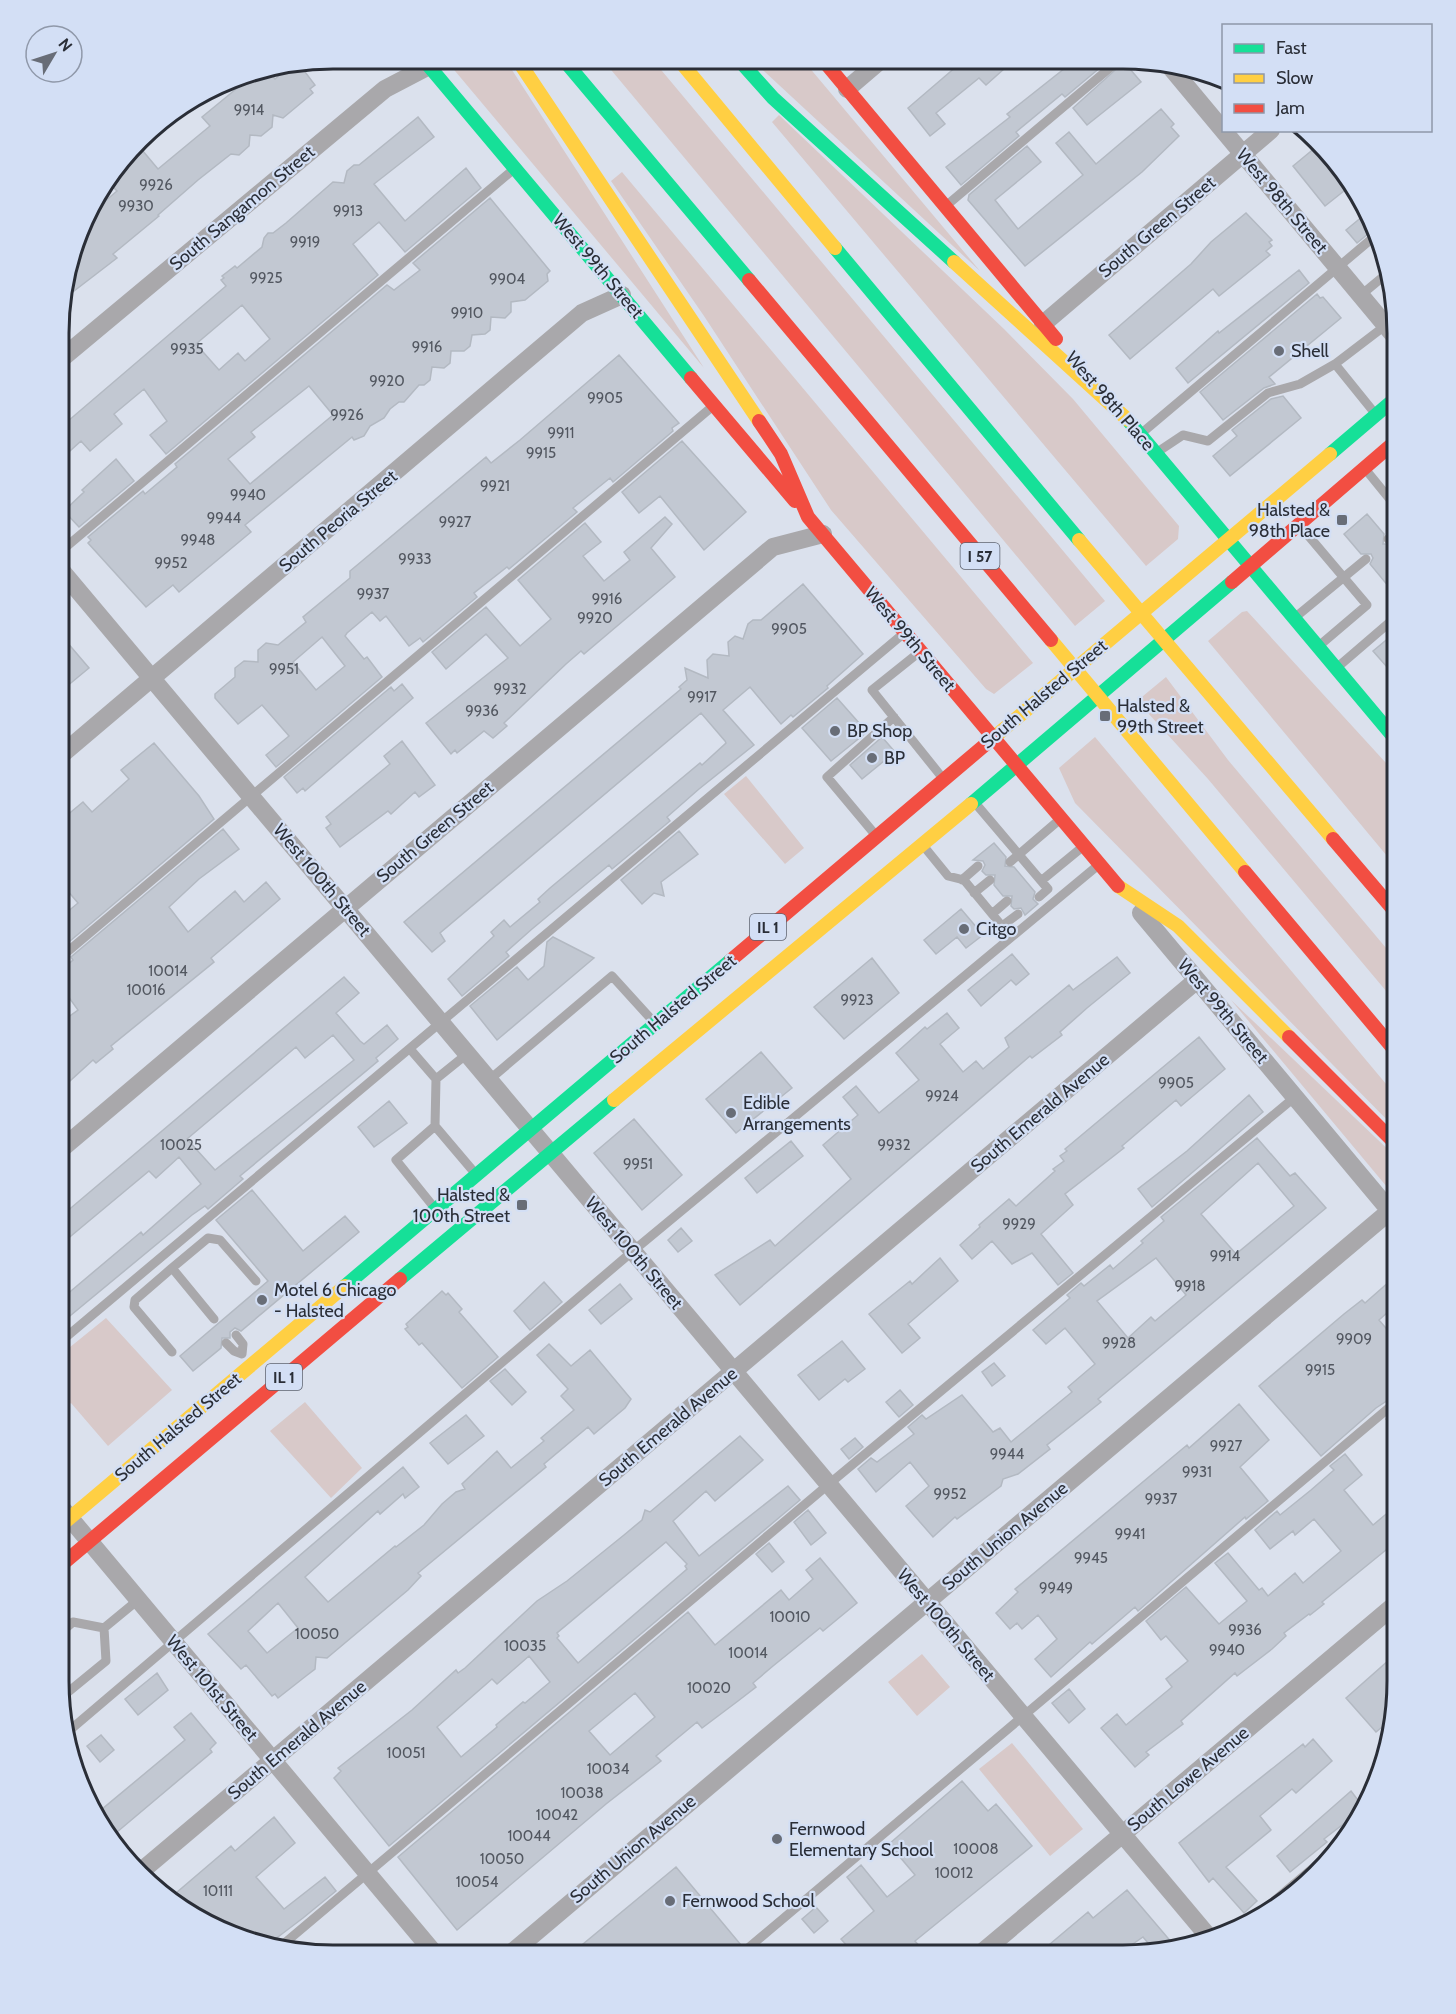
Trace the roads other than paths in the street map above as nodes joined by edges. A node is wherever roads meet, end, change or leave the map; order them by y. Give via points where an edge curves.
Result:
1 (415, 69) edge
2 (432, 69) edge
3 (524, 69) edge
4 (571, 69) edge
5 (686, 69) edge
6 (747, 69) edge
7 (830, 69) edge
8 (870, 69) edge
9 (1109, 69) edge
10 (1176, 74) edge
11 (847, 89) junction
12 (1222, 129) edge
13 (1225, 132) edge
14 (1270, 132) edge
15 (1243, 154) junction
16 (515, 167) junction
17 (945, 207) junction
18 (1370, 240) edge
19 (1338, 268) junction
20 (1381, 278) edge
21 (622, 295) junction
22 (1361, 295) junction
23 (1386, 321) edge
24 (1043, 324) junction
25 (1387, 332) edge
26 (69, 352) edge
27 (1335, 364) junction
28 (715, 405) junction
29 (1387, 406) edge
30 (1377, 415) junction
31 (1128, 420) junction
32 (1141, 435) junction
33 (1387, 449) edge
34 (1156, 454) junction
35 (1365, 468) junction
36 (1387, 496) edge
37 (808, 517) junction
38 (1299, 525) junction
39 (823, 534) junction
40 (1228, 539) junction
41 (69, 544) edge
42 (1366, 559) dead end
43 (1251, 567) junction
44 (1343, 577) junction
45 (69, 580) edge
46 (1295, 618) junction
47 (1387, 625) edge
48 (905, 633) junction
49 (1319, 646) junction
50 (921, 651) junction
51 (1336, 668) junction
52 (152, 678) junction
53 (894, 717) junction
54 (1387, 729) edge
55 (993, 736) junction
56 (69, 748) edge
57 (1018, 765) junction
58 (943, 778) junction
59 (252, 797) junction
60 (974, 802) junction
61 (1062, 818) junction
62 (876, 836) junction
63 (1007, 841) junction
64 (922, 845) junction
65 (1084, 845) junction
66 (999, 848) dead end
67 (1019, 855) junction
68 (1010, 862) dead end
69 (1100, 863) junction
70 (978, 866) dead end
71 (1039, 879) junction
72 (962, 880) junction
73 (990, 880) dead end
74 (1028, 883) dead end
75 (1119, 886) junction
76 (974, 893) junction
77 (1039, 897) dead end
78 (1007, 901) dead end
79 (1387, 902) edge
80 (345, 908) junction
81 (992, 914) junction
82 (1018, 914) dead end
83 (69, 950) edge
84 (1197, 980) junction
85 (441, 1022) junction
86 (656, 1024) junction
87 (1387, 1041) edge
88 (411, 1049) junction
89 (467, 1054) junction
90 (436, 1079) junction
91 (489, 1080) junction
92 (1295, 1097) junction
93 (435, 1126) junction
94 (531, 1130) junction
95 (1387, 1134) edge
96 (69, 1142) edge
97 (550, 1152) junction
98 (477, 1175) junction
99 (1387, 1207) edge
100 (436, 1209) junction
101 (1387, 1221) edge
102 (633, 1251) junction
103 (172, 1268) junction
104 (256, 1281) dead end
105 (217, 1322) dead end
106 (69, 1335) edge
107 (236, 1335) dead end
108 (226, 1343) dead end
109 (172, 1352) dead end
110 (247, 1359) junction
111 (734, 1371) junction
112 (1387, 1409) edge
113 (829, 1484) junction
114 (69, 1511) edge
115 (69, 1523) edge
116 (89, 1542) junction
117 (69, 1559) edge
118 (138, 1600) junction
119 (927, 1602) junction
120 (1387, 1611) edge
121 (69, 1625) edge
122 (104, 1628) junction
123 (174, 1644) junction
124 (70, 1691) edge
125 (1023, 1716) junction
126 (73, 1727) edge
127 (273, 1761) junction
128 (1123, 1834) junction
129 (146, 1868) edge
130 (367, 1873) junction
131 (1205, 1932) edge
132 (287, 1941) edge
133 (427, 1945) edge
134 (521, 1945) edge
135 (752, 1945) edge
136 (991, 1945) edge

1 - 26 street, South Sangamon Street via 385,89
2 - 16 main road, West 99th Street
3 - 37 main road via 781,454
4 - 87 main road, I 57
5 - 79 main road
6 - 31 main road via 781,106
7 - 11 main road, West 98th Place
8 - 11 street
9 - 17 lane
10 - 12 street, West 98th Street
11 - 17 main road, West 98th Place
13 - 15 street, West 98th Street
14 - 15 street, South Green Street
15 - 19 street, West 98th Street
15 - 24 street, South Green Street
16 - 21 main road, West 99th Street
16 - 41 lane
17 - 24 main road, West 98th Place
18 - 19 lane
19 - 22 street, West 98th Street
19 - 32 lane
20 - 22 lane
21 - 28 main road, West 99th Street
21 - 52 street, South Peoria Street via 582,314
22 - 23 street, West 98th Street
24 - 31 main road, West 98th Place
25 - 27 lane
27 - 30 lane
27 - 34 lane via 1300,384 1268,393 1208,441 1183,435
28 - 37 main road, West 99th Street
28 - 59 lane
29 - 30 main road, South Halsted Street
30 - 40 main road, South Halsted Street
31 - 32 main road, West 98th Place
32 - 34 main road, West 98th Place
33 - 35 main road, South Halsted Street
34 - 40 main road, West 98th Place
35 - 36 lane
35 - 38 main road, South Halsted Street
37 - 39 main road, West 99th Street
38 - 43 main road, South Halsted Street
38 - 44 lane
39 - 48 main road, West 99th Street
39 - 80 street, South Green Street via 774,547
40 - 43 main road, West 98th Place
40 - 55 main road, South Halsted Street / IL 1
42 - 44 lane
43 - 46 main road, West 98th Place
43 - 57 main road, South Halsted Street / IL 1
44 - 46 lane
44 - 49 lane via 1367,606
45 - 52 street, West 100th Street
46 - 49 main road, West 98th Place
47 - 51 lane
48 - 50 main road, West 99th Street
48 - 85 lane
49 - 51 main road, West 98th Place
50 - 53 lane via 872,690
50 - 55 main road, West 99th Street
51 - 54 main road, West 98th Place
52 - 56 street, South Peoria Street
52 - 59 street, West 100th Street
53 - 58 lane
53 - 62 lane via 827,777
55 - 57 main road, West 99th Street
55 - 58 main road, South Halsted Street / IL 1
57 - 60 main road, South Halsted Street / IL 1
57 - 61 main road, West 99th Street
58 - 62 main road, South Halsted Street / IL 1
59 - 80 street, West 100th Street
59 - 83 lane
60 - 63 lane
60 - 64 main road, South Halsted Street / IL 1
61 - 65 main road, West 99th Street
61 - 67 lane
62 - 86 main road, South Halsted Street / IL 1
63 - 66 lane
63 - 67 lane
64 - 72 lane via 948,876
64 - 97 main road, South Halsted Street / IL 1
65 - 69 main road, West 99th Street
65 - 71 lane
67 - 68 lane
67 - 71 lane
69 - 75 main road, West 99th Street
69 - 102 lane
70 - 72 lane
71 - 74 lane
71 - 77 lane via 1048,889
72 - 76 lane
73 - 76 lane
75 - 84 street, West 99th Street
75 - 95 main road via 1178,926
76 - 81 lane
78 - 81 lane
80 - 85 street, West 100th Street
80 - 96 street, South Green Street
81 - 82 lane via 1002,926
84 - 92 street, West 99th Street
84 - 111 street, South Emerald Avenue
85 - 88 lane
85 - 89 street, West 100th Street
86 - 91 lane via 612,976
86 - 94 main road, South Halsted Street / IL 1
88 - 90 lane
88 - 106 lane
89 - 90 lane
89 - 91 street, West 100th Street
90 - 93 lane
91 - 94 street, West 100th Street
92 - 99 street, West 99th Street
92 - 113 lane
93 - 98 lane
93 - 100 lane via 396,1160
94 - 97 street, West 100th Street
94 - 98 main road, South Halsted Street / IL 1
97 - 102 street, West 100th Street
97 - 116 main road, South Halsted Street / IL 1
98 - 100 main road, South Halsted Street / IL 1
100 - 110 main road, South Halsted Street / IL 1
101 - 119 street, South Union Avenue
102 - 111 street, West 100th Street
102 - 123 lane
103 - 104 lane via 208,1238 220,1240
103 - 105 lane
103 - 109 lane via 135,1300 134,1307
107 - 110 lane
108 - 110 lane
110 - 114 main road, South Halsted Street / IL 1
111 - 113 street, West 100th Street
111 - 127 street, South Emerald Avenue
112 - 125 lane
113 - 119 street, West 100th Street
113 - 130 lane
115 - 116 street, West 101st Street
116 - 117 main road, South Halsted Street / IL 1
116 - 118 street, West 101st Street
118 - 122 lane
118 - 123 street, West 101st Street
119 - 125 street, West 100th Street
119 - 134 street, South Union Avenue
120 - 128 street, South Lowe Avenue
121 - 122 lane via 73,1622
122 - 124 lane via 106,1661
123 - 126 lane
123 - 127 street, West 101st Street
125 - 128 street, West 100th Street
125 - 135 lane
127 - 129 street, South Emerald Avenue
127 - 130 street, West 101st Street
128 - 131 street, West 100th Street
128 - 136 street, South Lowe Avenue
130 - 132 lane
130 - 133 street, West 101st Street

